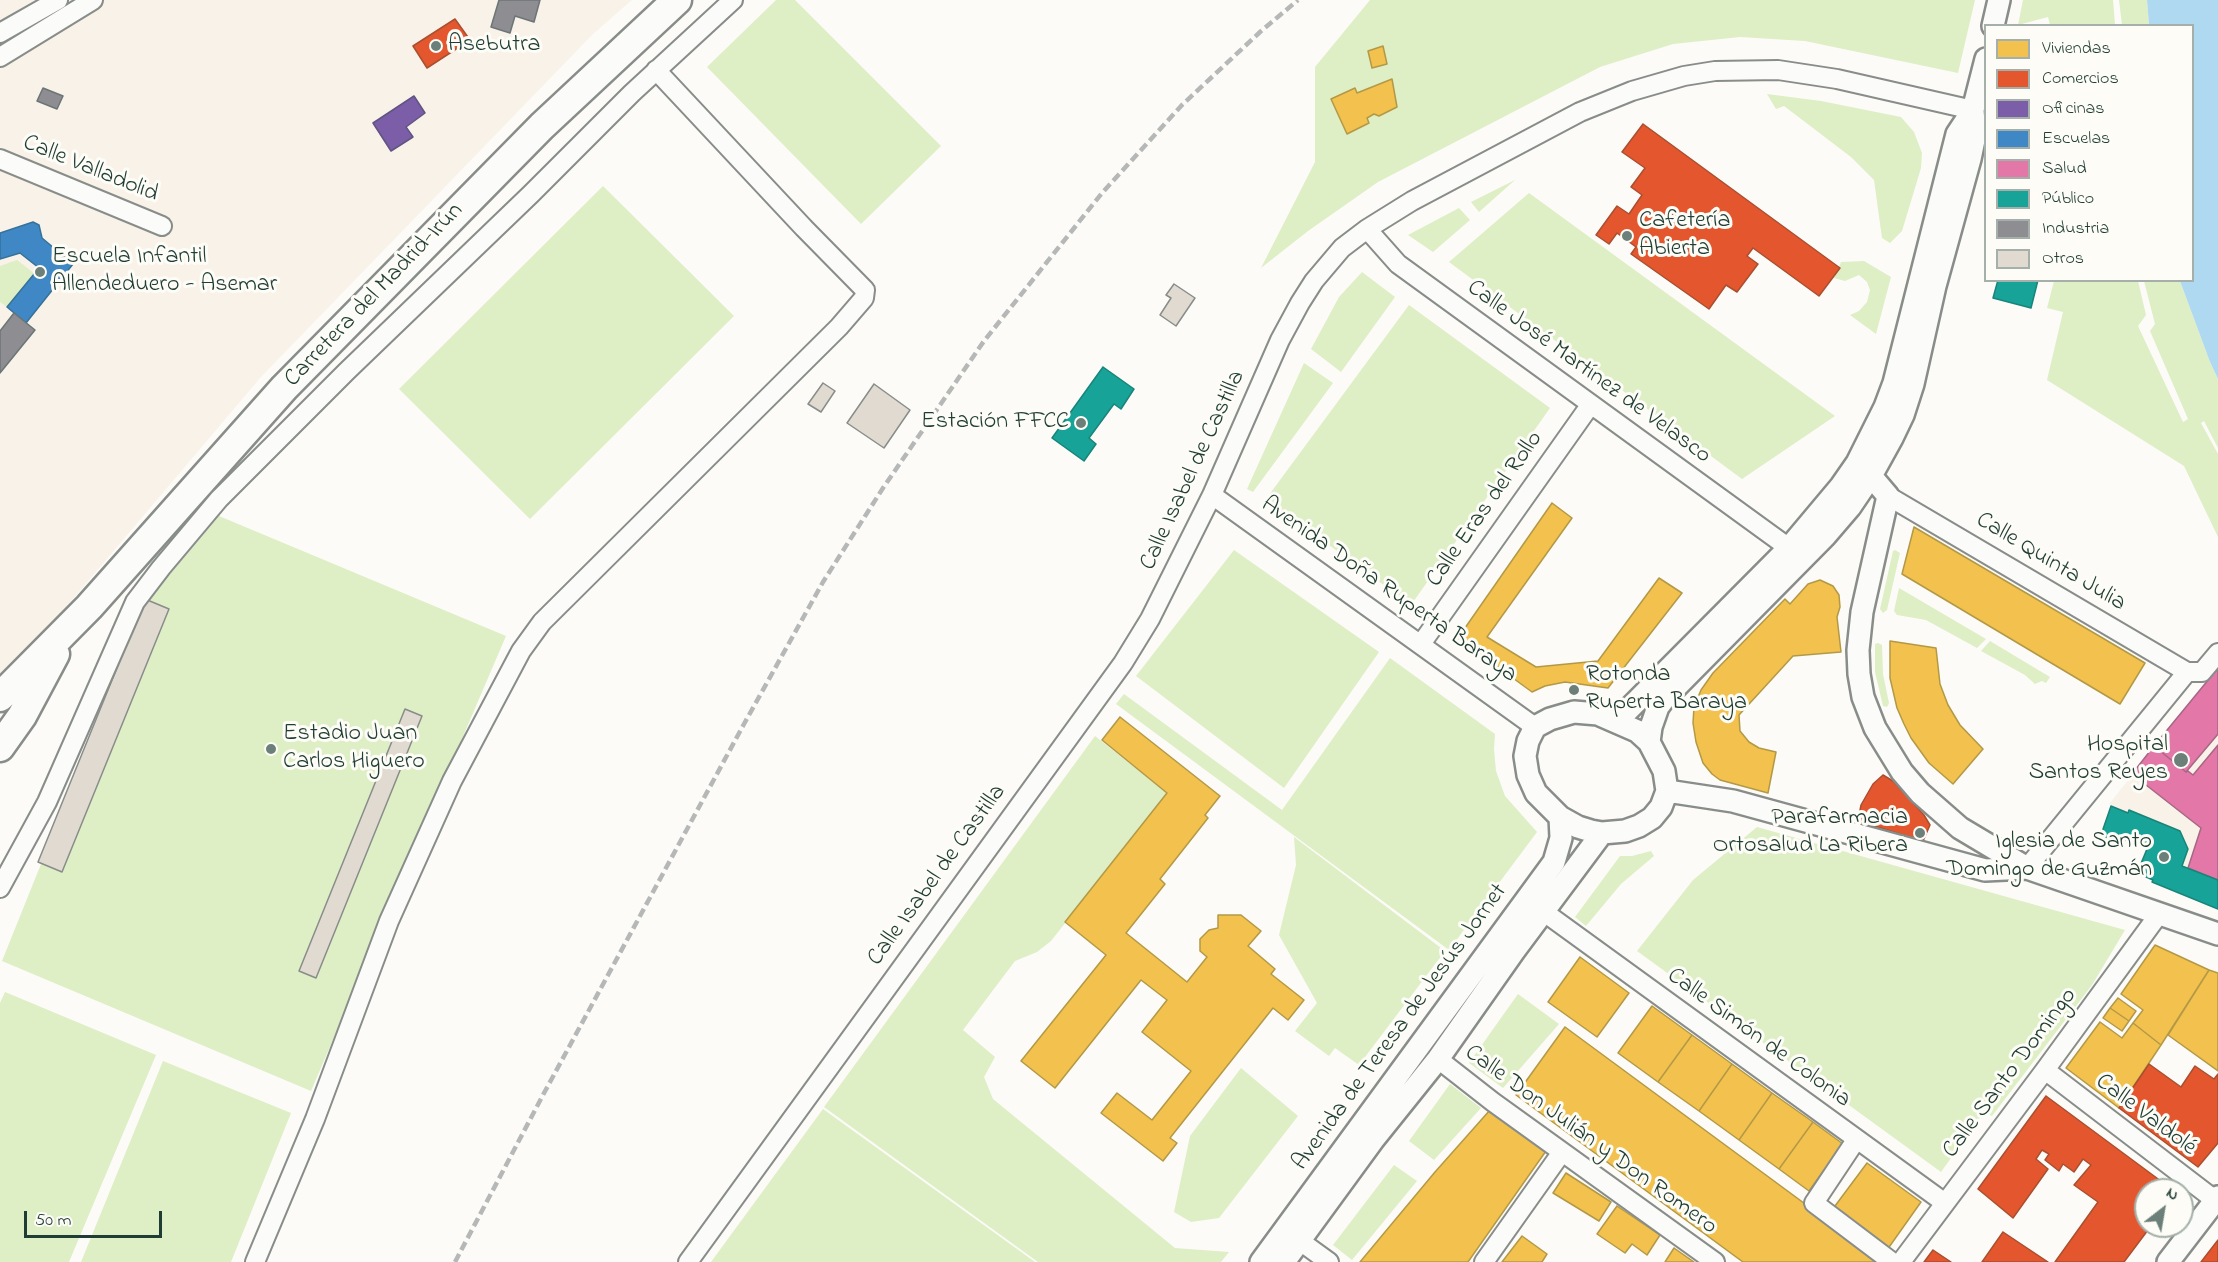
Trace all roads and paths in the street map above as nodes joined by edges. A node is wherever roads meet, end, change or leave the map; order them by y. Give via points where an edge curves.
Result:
1 (58, 0) edge
2 (80, 0) edge
3 (93, 0) edge
4 (677, 0) edge
5 (733, 0) edge
6 (1999, 0) edge
7 (1993, 24) edge
8 (0, 33) edge
9 (30, 39) junction
10 (0, 57) edge
11 (1984, 67) edge
12 (656, 70) junction
13 (1973, 110) junction
14 (0, 159) edge
15 (162, 226) dead end
16 (1367, 229) junction
17 (1591, 404) junction
18 (1871, 476) junction
19 (1212, 495) junction
20 (1888, 496) junction
21 (1789, 548) junction
22 (89, 607) junction
23 (64, 638) junction
24 (1421, 644) junction
25 (2218, 653) edge
26 (2187, 672) junction
27 (0, 697) edge
28 (0, 717) edge
29 (1617, 722) junction
30 (1535, 727) junction
31 (1649, 742) junction
32 (0, 747) edge
33 (1667, 791) junction
34 (1560, 817) junction
35 (1602, 833) junction
36 (2027, 868) junction
37 (0, 888) edge
38 (1544, 912) junction
39 (2159, 914) junction
40 (2218, 934) edge
41 (1438, 1059) junction
42 (2045, 1070) junction
43 (1856, 1140) junction
44 (1562, 1152) junction
45 (2216, 1199) edge
46 (1945, 1203) junction
47 (1300, 1241) junction
48 (255, 1262) edge
49 (688, 1262) edge
50 (1261, 1262) edge
51 (1284, 1262) edge
52 (1329, 1262) edge
53 (1484, 1262) edge
54 (1715, 1262) edge
55 (1892, 1262) edge
56 (1901, 1262) edge
57 (2168, 1262) edge

1 - 8 street
2 - 9 street via 52,17
3 - 9 street
4 - 22 highway, Carretera del Madrid-Irún via 542,126 284,388
5 - 12 street
6 - 7 street
9 - 10 street
11 - 13 street
12 - 37 street via 219,499 161,568 135,602 47,802
12 - 48 street via 865,290 864,298 559,604 521,651 452,781 389,921 315,1119
13 - 16 street, Calle Isabel de Castilla via 1779,70 1715,71 1684,76 1580,112
13 - 18 street via 1975,135 1970,159 1913,384 1899,422
13 - 21 street via 1957,134 1885,408 1841,486
14 - 15 street, Calle Valladolid
16 - 17 street, Calle José Martínez de Velasco via 1398,264
16 - 19 street, Calle Isabel de Castilla via 1335,256 1300,303
17 - 21 street, Calle José Martínez de Velasco
17 - 24 street, Calle Eras del Rollo
18 - 20 street
18 - 31 street via 1826,535 1664,699 1651,727
19 - 24 street, Avenida Doña Ruperta Baraya
19 - 49 street, Calle Isabel de Castilla via 1150,619 1123,663
20 - 26 street, Calle Quinta Julia
20 - 36 street via 1862,612 1858,650 1863,698 1886,748 1920,793 1960,828
21 - 29 street
22 - 23 highway
22 - 27 highway
23 - 28 highway
23 - 32 highway via 22,716
24 - 30 street, Avenida Doña Ruperta Baraya
25 - 26 street via 2202,672
26 - 36 street
29 - 30 street via 1598,714 1574,712
29 - 31 street
30 - 34 street via 1525,756 1528,775 1536,793
31 - 33 street via 1664,771
33 - 35 street via 1652,818 1625,831
33 - 36 street via 1733,801 1984,870
34 - 35 street
34 - 50 street, Avenida de Teresa de Jesús Jornet via 1561,838 1554,862
35 - 38 street, Avenida de Teresa de Jesús Jornet
36 - 39 street
38 - 41 street, Avenida de Teresa de Jesús Jornet
38 - 43 street, Calle Simón de Colonia
39 - 40 street
39 - 42 street, Calle Santo Domingo
41 - 44 street, Calle Don Julián y Don Romero
41 - 47 street, Avenida de Teresa de Jesús Jornet
42 - 45 street, Calle Valdolé
42 - 46 street, Calle Santo Domingo
43 - 46 street, Calle Simón de Colonia
43 - 55 street via 1814,1203
44 - 53 street
44 - 54 street, Calle Don Julián y Don Romero
45 - 57 street
46 - 56 street, Calle Santo Domingo
47 - 51 street, Avenida de Teresa de Jesús Jornet
47 - 52 street

